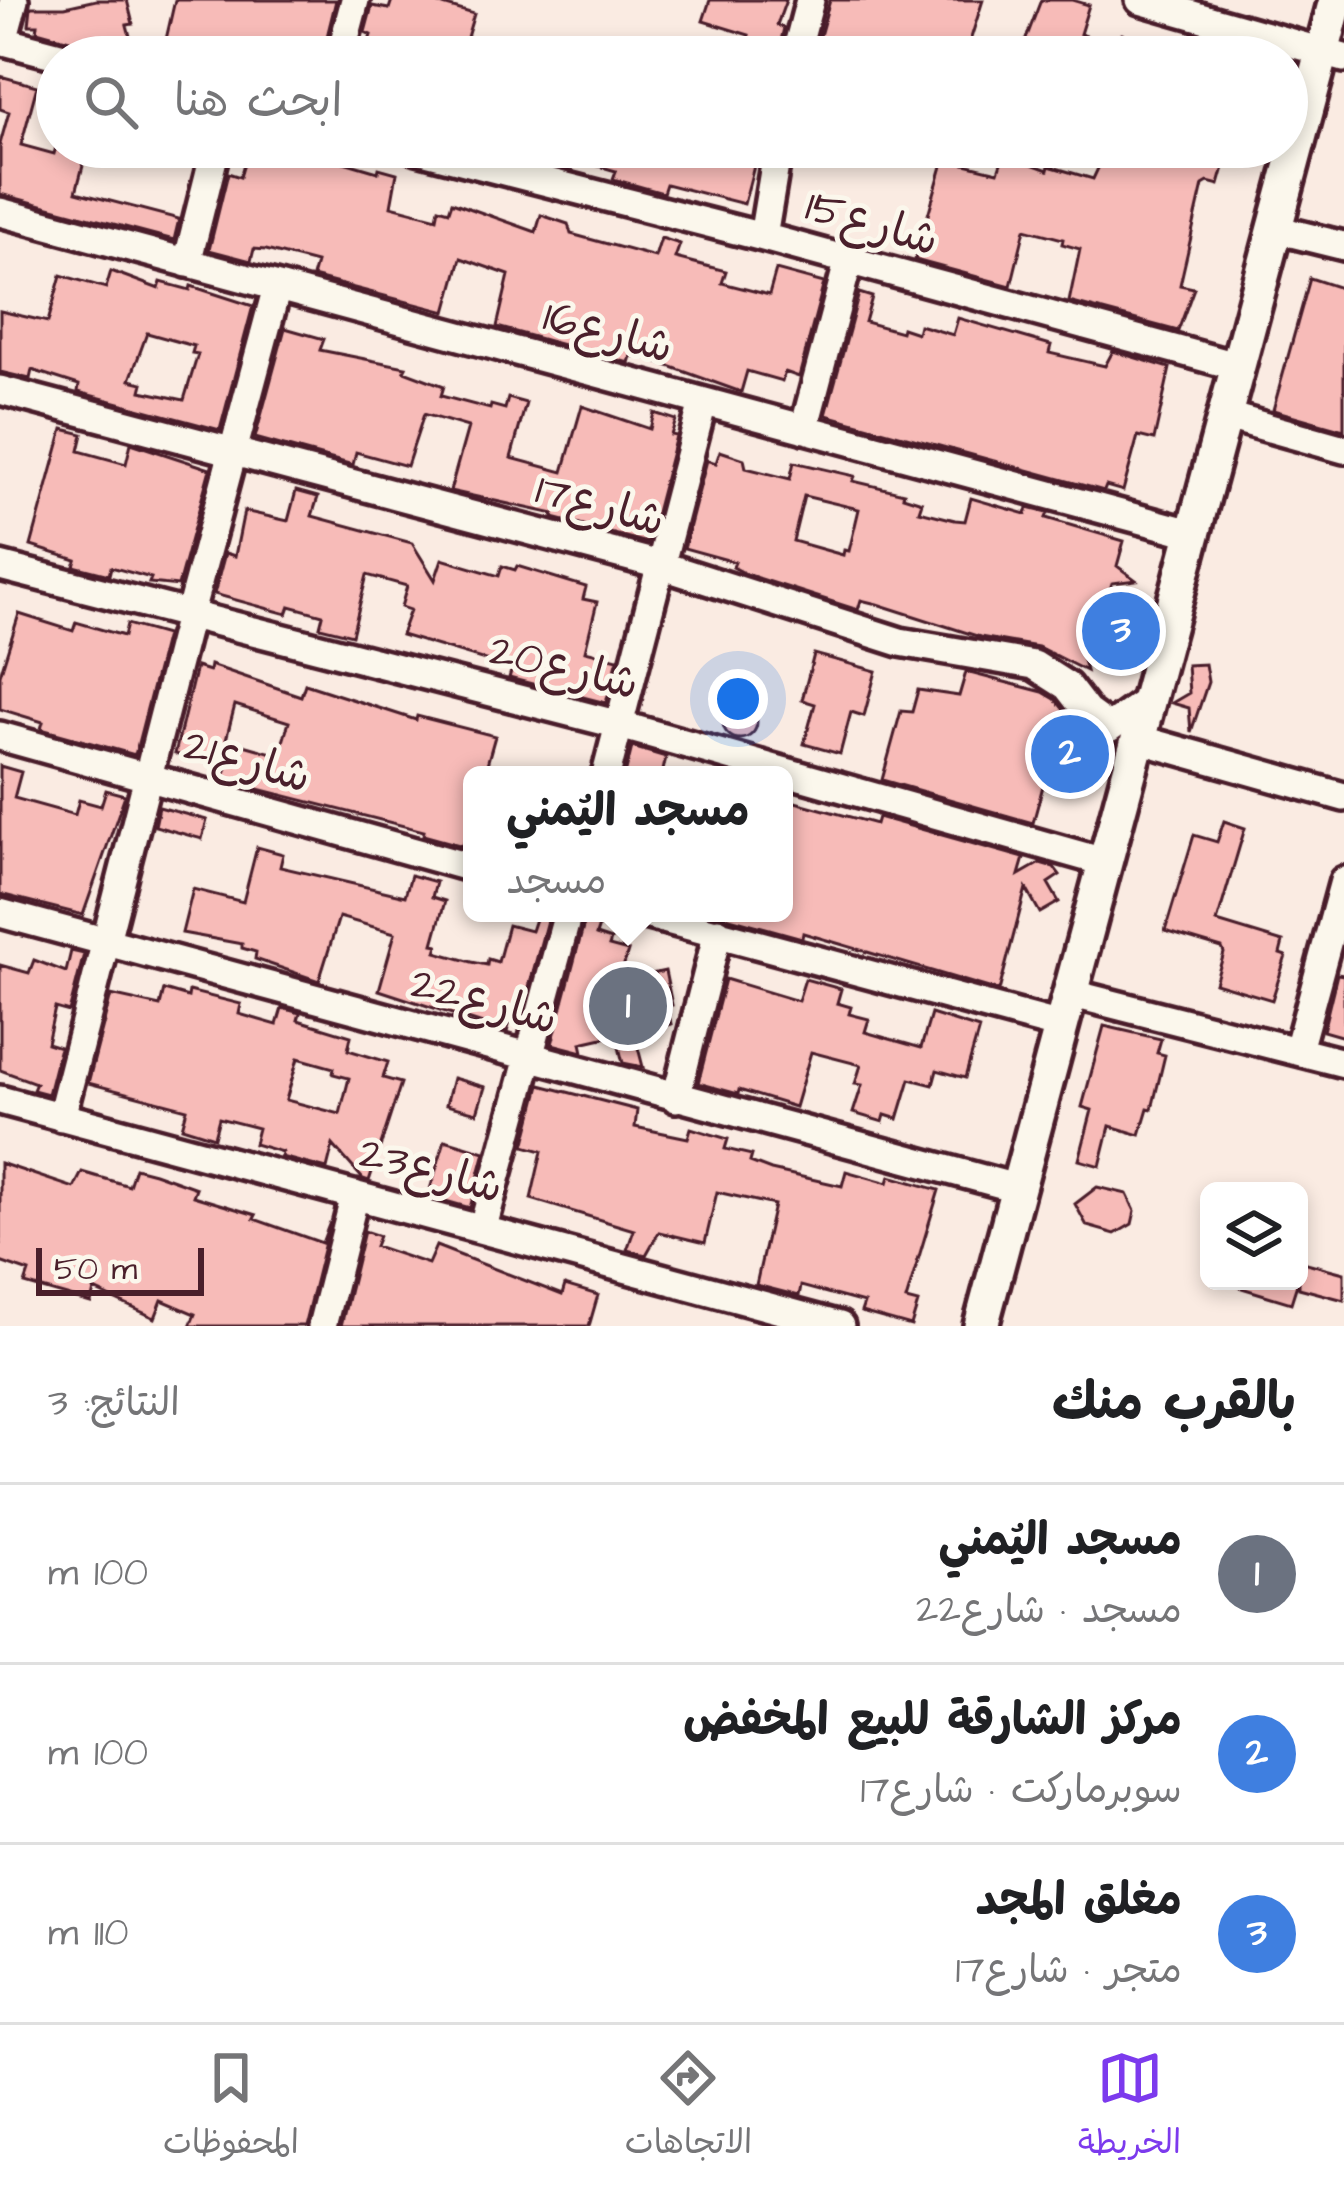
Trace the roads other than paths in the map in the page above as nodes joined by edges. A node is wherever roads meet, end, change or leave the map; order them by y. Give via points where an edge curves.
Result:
1 (14, 0) edge
2 (355, 0) edge
3 (810, 0) edge
4 (1140, 0) edge
5 (1336, 0) edge
6 (346, 36) edge
7 (801, 36) edge
8 (1266, 36) edge
9 (2, 40) edge
10 (36, 49) edge
11 (1333, 55) edge
12 (1308, 130) edge
13 (212, 168) edge
14 (492, 168) edge
15 (774, 168) edge
16 (1295, 168) edge
17 (0, 212) edge
18 (1275, 229) junction
19 (763, 237) junction
20 (1344, 246) edge
21 (187, 262) junction
22 (848, 263) junction
23 (277, 287) junction
24 (1240, 367) junction
25 (0, 390) edge
26 (704, 402) junction
27 (1227, 416) junction
28 (804, 429) junction
29 (1344, 449) edge
30 (235, 452) junction
31 (1196, 534) junction
32 (660, 565) junction
33 (0, 566) edge
34 (188, 616) junction
35 (1148, 700) junction
36 (620, 725) junction
37 (0, 736) edge
38 (1138, 739) junction
39 (609, 766) edge
40 (765, 766) edge
41 (793, 774) edge
42 (148, 778) junction
43 (1344, 797) edge
44 (1104, 862) junction
45 (463, 866) edge
46 (1344, 881) edge
47 (0, 913) edge
48 (565, 922) edge
49 (677, 922) edge
50 (718, 932) junction
51 (106, 941) junction
52 (1065, 1010) junction
53 (1298, 1050) junction
54 (527, 1057) junction
55 (1344, 1063) edge
56 (676, 1098) junction
57 (0, 1100) edge
58 (62, 1117) junction
59 (1016, 1188) junction
60 (355, 1195) junction
61 (483, 1227) junction
62 (322, 1326) edge
63 (841, 1326) edge
64 (981, 1326) edge

1 - 9 street
2 - 6 street
3 - 7 street
4 - 8 street
5 - 11 street
9 - 10 street
11 - 12 street
13 - 21 street
14 - 19 street, شارع15
15 - 19 street
16 - 18 street
17 - 21 street, شارع16
18 - 20 street
18 - 24 street
19 - 22 street, شارع15
21 - 23 street, شارع16
22 - 24 street, شارع15
22 - 28 street
23 - 26 street, شارع16
23 - 30 street
24 - 27 street
25 - 30 street, شارع17
26 - 28 street, شارع16
26 - 32 street
27 - 29 street
27 - 31 street
28 - 31 street, شارع16
30 - 32 street, شارع17
30 - 34 street
31 - 35 street
32 - 35 street, شارع17 via 900,642 1034,664 1108,728
32 - 36 street
33 - 34 street, شارع20
34 - 36 street, شارع20
34 - 42 street
35 - 38 street
36 - 39 street
36 - 40 street, شارع20
37 - 42 street, شارع21
38 - 43 street
38 - 44 street
41 - 44 street, شارع20
42 - 45 street, شارع21
42 - 51 street
44 - 52 street
46 - 53 street
47 - 51 street, شارع22
48 - 54 street
49 - 50 street
50 - 52 street
50 - 56 street
51 - 54 street, شارع22
51 - 58 street
52 - 53 street
52 - 59 street
53 - 55 street
54 - 56 street, شارع22
54 - 61 street
56 - 59 street, شارع22
57 - 58 street, شارع23
58 - 60 street, شارع23
59 - 64 street
60 - 61 street, شارع23
60 - 62 street
61 - 63 street, شارع23

